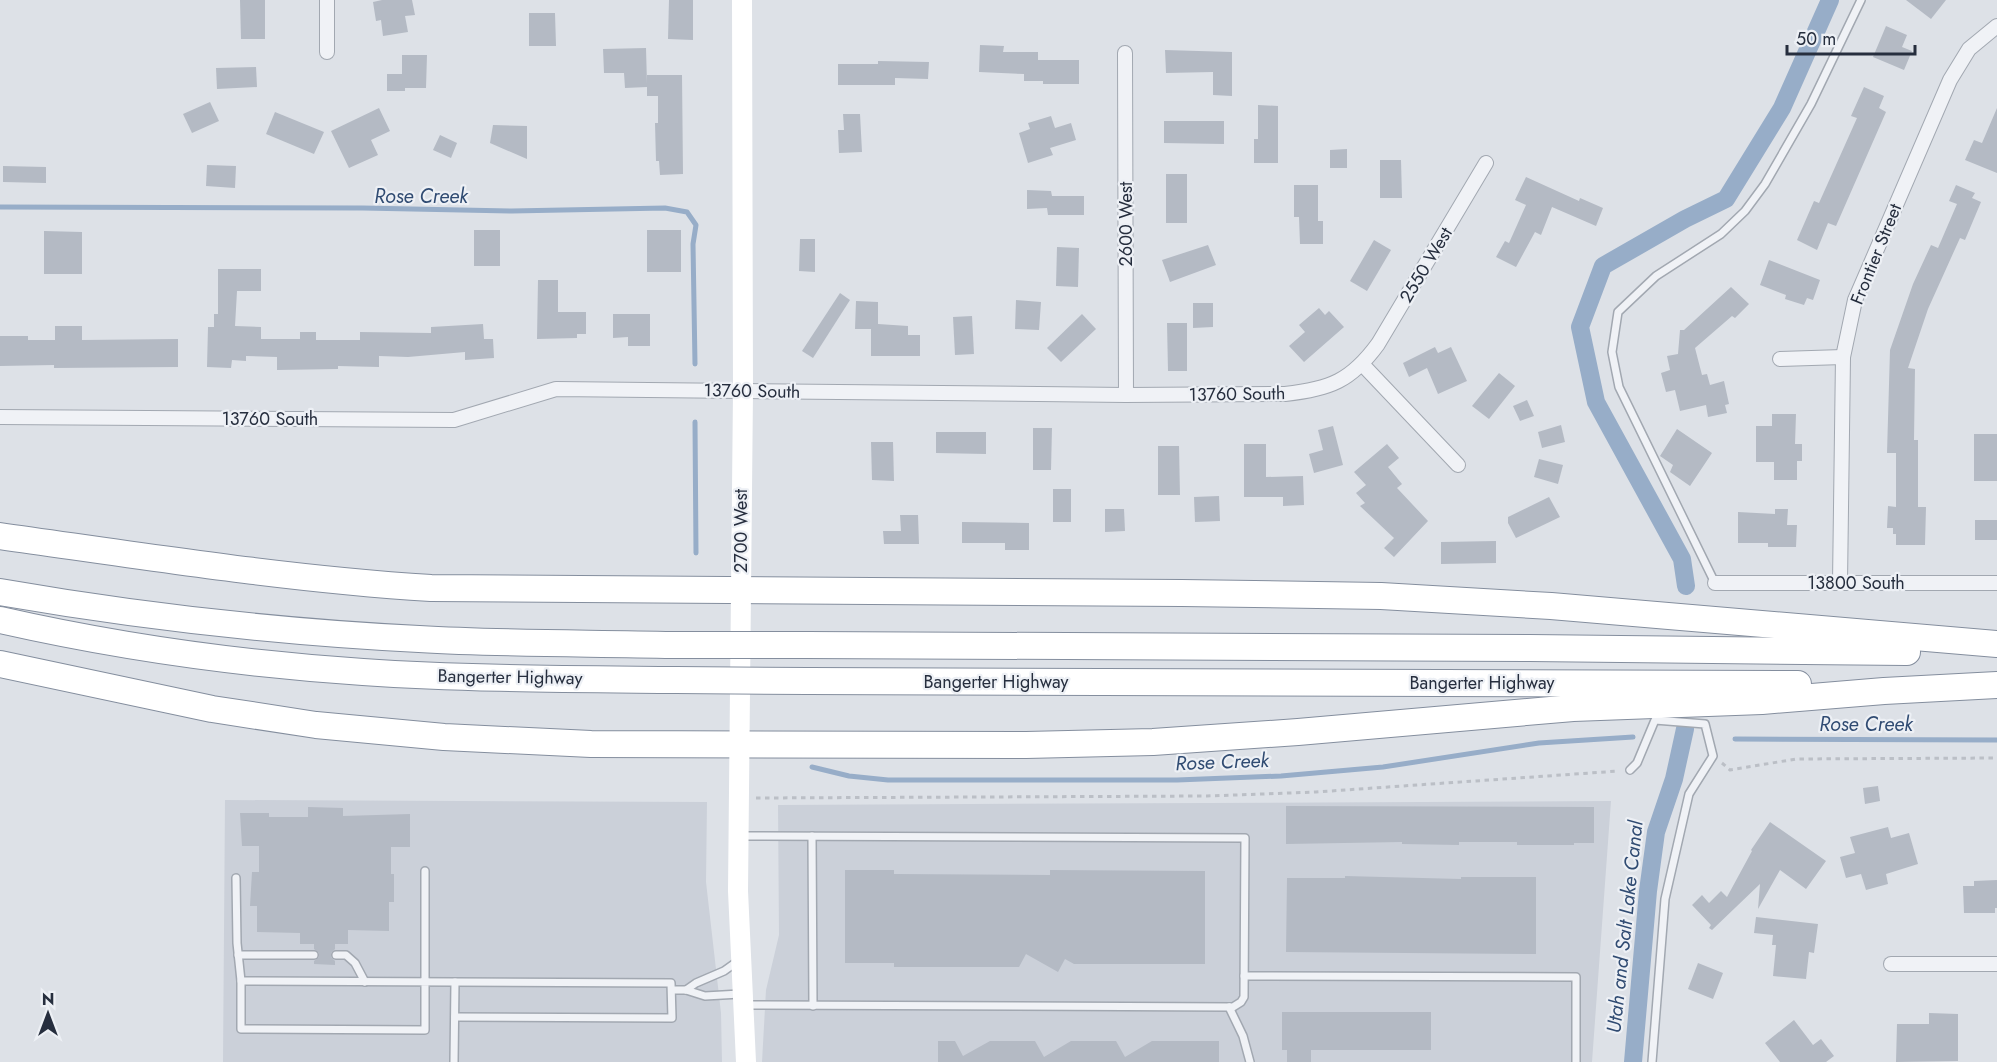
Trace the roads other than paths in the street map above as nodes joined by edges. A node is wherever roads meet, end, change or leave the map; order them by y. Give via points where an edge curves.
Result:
1 (327, 0) edge
2 (742, 0) edge
3 (1861, 0) edge
4 (1997, 26) edge
5 (327, 52) dead end
6 (1125, 53) dead end
7 (1486, 163) dead end
8 (1843, 357) junction
9 (1780, 359) dead end
10 (1363, 365) junction
11 (742, 391) junction
12 (1126, 395) junction
13 (0, 417) edge
14 (1458, 465) dead end
15 (0, 536) edge
16 (1715, 583) joint
17 (1840, 583) junction
18 (1997, 583) edge
19 (741, 590) junction
20 (0, 592) edge
21 (0, 620) edge
22 (1997, 644) edge
23 (1997, 653) edge
24 (0, 664) edge
25 (1997, 685) edge
26 (739, 744) junction
27 (1630, 770) road end
28 (739, 836) junction
29 (812, 836) junction
30 (425, 871) dead end
31 (236, 878) dead end
32 (238, 955) junction
33 (314, 955) dead end
34 (336, 955) dead end
35 (741, 959) junction
36 (1891, 964) dead end
37 (1997, 964) edge
38 (1245, 976) junction
39 (241, 981) junction
40 (365, 982) junction
41 (424, 982) junction
42 (455, 982) junction
43 (672, 990) junction
44 (686, 990) junction
45 (743, 1000) junction
46 (813, 1005) junction
47 (1228, 1007) junction
48 (455, 1017) junction
49 (454, 1062) edge
50 (746, 1062) edge
51 (1250, 1062) edge
52 (1576, 1062) edge
53 (1652, 1062) edge

1 - 5 street
2 - 11 main road, 2700 West
3 - 16 lane via 1811,104 1766,184 1745,211 1721,234 1656,276 1618,312 1612,352 1619,387
4 - 8 street, Frontier Street via 1969,49 1950,80 1855,300
6 - 12 street, 2600 West
7 - 10 street, 2550 West
8 - 9 street
8 - 17 street, Frontier Street
10 - 12 street, 13760 South via 1346,377 1306,392
10 - 14 street
11 - 12 street, 13760 South
11 - 13 street, 13760 South via 556,389 454,420
11 - 19 main road, 2700 West
15 - 19 highway via 380,585
16 - 17 street, 13800 South
17 - 18 street, 13800 South
19 - 22 highway via 1393,597 1551,606
19 - 26 main road, 2700 West
20 - 23 highway, Bangerter Highway, bridge via 352,635 486,642
21 - 25 highway, Bangerter Highway, bridge via 130,645 296,666 429,676
24 - 26 highway via 212,709 327,726 506,742
25 - 26 highway via 1762,702 1539,710 1153,742
26 - 28 main road, 2700 West
27 - 53 lane via 1637,764 1655,720 1705,724 1713,756 1689,794 1665,899
28 - 29 lane
28 - 35 main road, 2700 West
29 - 38 lane via 1245,838
29 - 46 lane
30 - 41 lane
31 - 32 lane
32 - 33 lane
32 - 39 lane
34 - 40 lane via 346,955 355,963
35 - 44 lane
35 - 45 main road, 2700 West
36 - 37 street
38 - 47 lane via 1244,997 1238,1005
38 - 52 lane via 1576,977
39 - 40 lane
39 - 41 lane via 241,1029 425,1030
40 - 41 lane
41 - 42 lane
42 - 43 lane via 671,983
42 - 48 lane
43 - 44 lane
43 - 48 lane via 672,1018
44 - 45 lane
45 - 46 lane
45 - 50 main road, 2700 West
46 - 47 lane
47 - 51 lane via 1243,1036
48 - 49 lane

